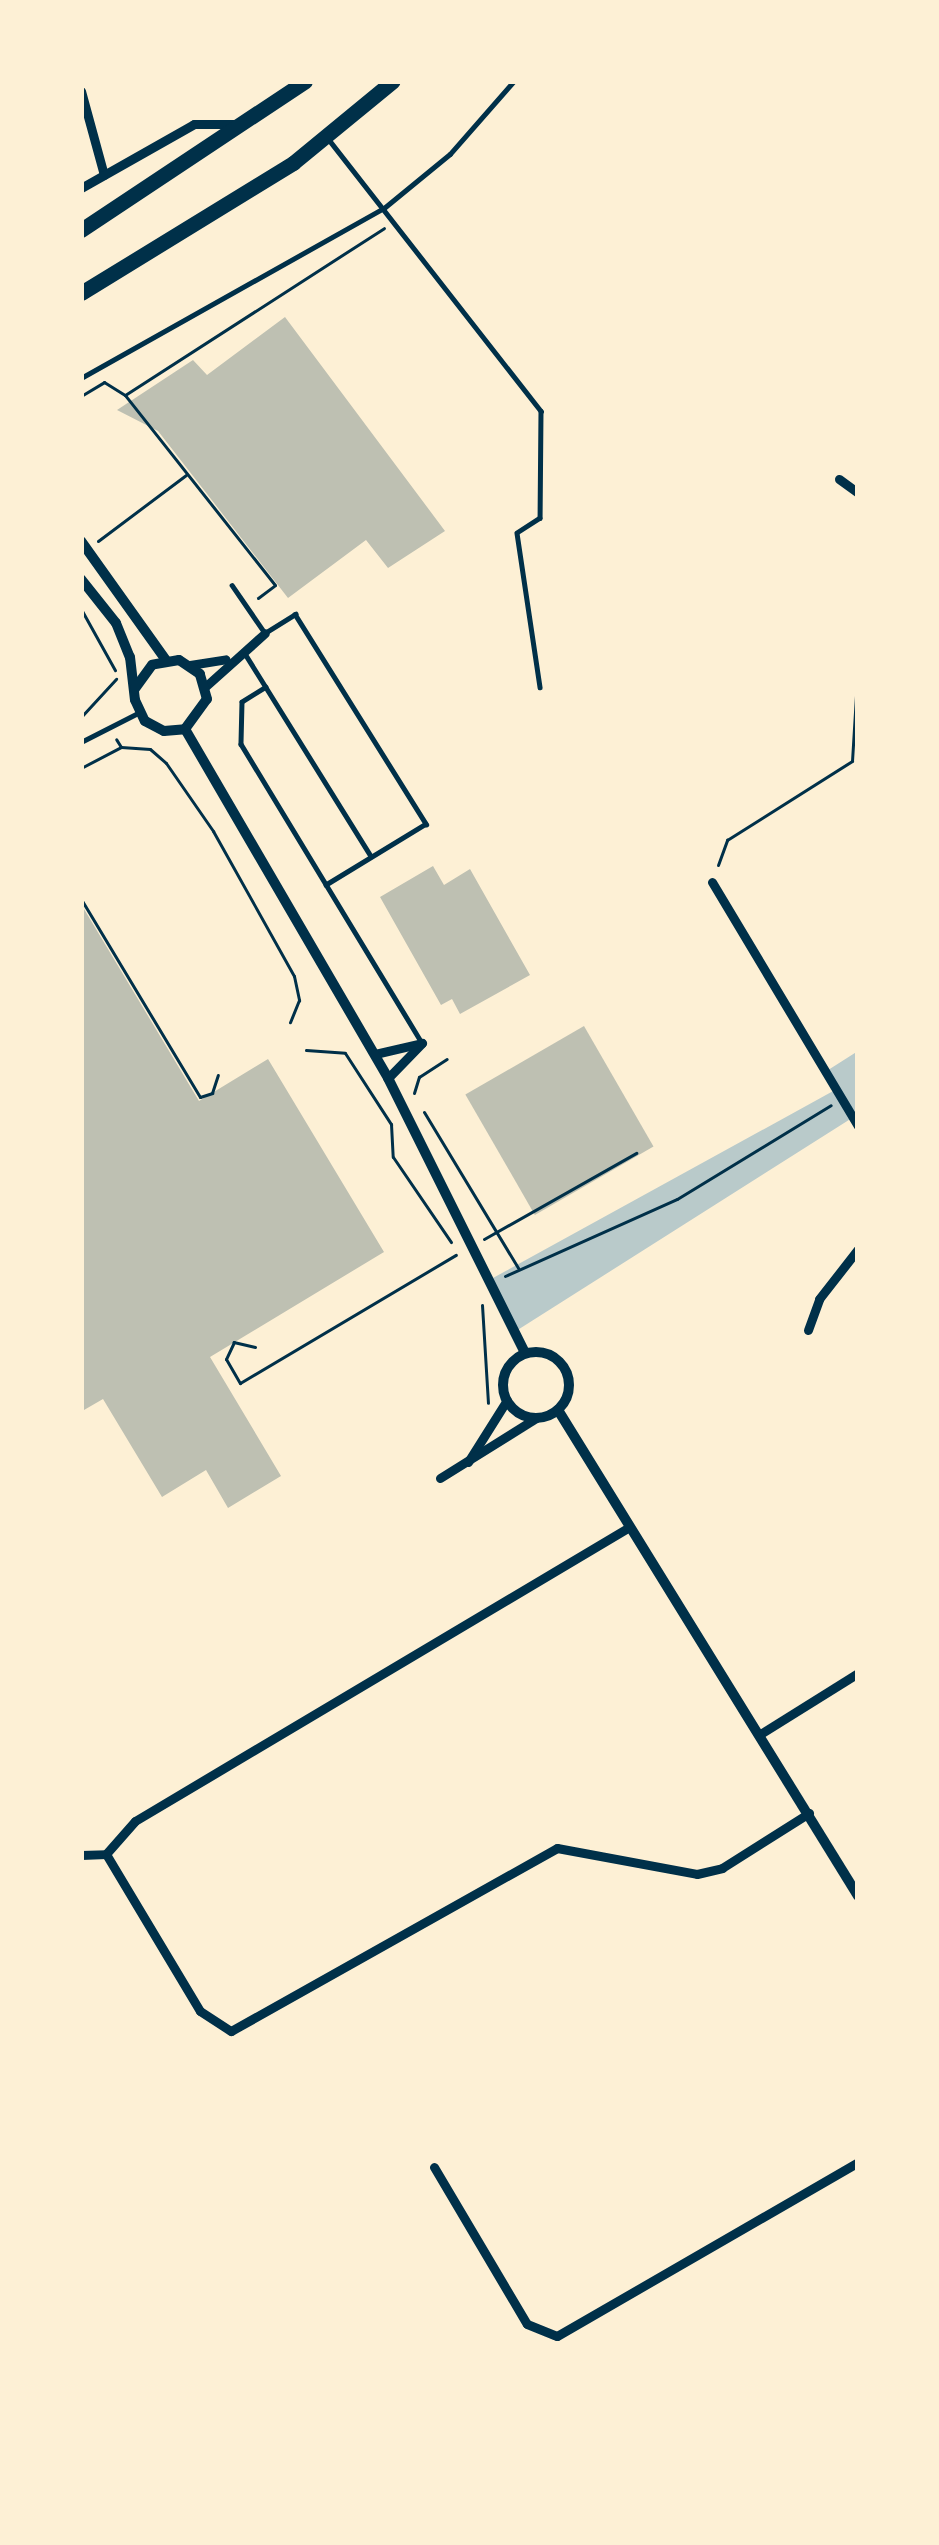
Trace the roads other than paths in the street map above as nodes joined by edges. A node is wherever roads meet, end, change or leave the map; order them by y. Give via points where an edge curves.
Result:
1 (304, 81) edge
2 (393, 81) edge
3 (514, 81) edge
4 (81, 91) edge
5 (247, 126) junction
6 (327, 136) junction
7 (104, 175) junction
8 (81, 188) edge
9 (384, 208) junction
10 (81, 230) edge
11 (81, 293) edge
12 (81, 378) edge
13 (838, 479) dead end
14 (858, 493) edge
15 (81, 542) edge
16 (81, 579) edge
17 (232, 585) dead end
18 (265, 633) junction
19 (242, 650) junction
20 (229, 659) junction
21 (166, 660) junction
22 (190, 665) junction
23 (206, 686) junction
24 (266, 687) junction
25 (540, 687) dead end
26 (135, 688) junction
27 (138, 712) junction
28 (185, 729) junction
29 (81, 742) edge
30 (371, 856) junction
31 (712, 883) road end
32 (326, 885) junction
33 (422, 1043) junction
34 (375, 1054) junction
35 (388, 1078) junction
36 (858, 1126) edge
37 (858, 1249) edge
38 (808, 1330) dead end
39 (525, 1354) junction
40 (507, 1400) junction
41 (557, 1410) junction
42 (536, 1418) junction
43 (464, 1466) junction
44 (440, 1478) dead end
45 (626, 1529) junction
46 (858, 1673) edge
47 (761, 1733) junction
48 (809, 1813) junction
49 (106, 1854) junction
50 (81, 1856) edge
51 (858, 1896) edge
52 (858, 2162) edge
53 (434, 2167) dead end

1 - 5 highway
2 - 6 highway
3 - 9 lane via 450,154
4 - 7 street
5 - 7 street via 194,124
5 - 10 highway
6 - 9 lane
6 - 11 highway
7 - 8 street
9 - 12 lane
9 - 25 lane via 541,411 540,518 517,533
13 - 14 street
15 - 21 street
16 - 26 street via 116,623
17 - 18 lane
18 - 19 street
18 - 30 lane via 295,614 426,824
19 - 20 street
19 - 24 lane
20 - 22 street
20 - 23 street
21 - 22 street
21 - 26 street
22 - 23 street
23 - 28 street via 203,711
24 - 30 lane
24 - 32 lane via 242,702 241,744
26 - 27 street
27 - 28 street via 164,731
27 - 29 lane
28 - 34 street
30 - 32 lane
31 - 36 street
32 - 33 lane
33 - 34 street
33 - 35 street
34 - 35 street
35 - 39 street
37 - 38 street via 819,1298
39 - 40 street via 507,1369
39 - 41 street via 552,1355 565,1368 568,1395
40 - 42 street
40 - 43 street
41 - 42 street
41 - 45 street
42 - 43 street
43 - 44 street
45 - 47 street
45 - 49 street via 135,1822
46 - 47 street
47 - 48 street
48 - 49 street via 722,1868 697,1874 557,1848 231,2031 200,2011
48 - 51 street
49 - 50 street
52 - 53 street via 557,2336 527,2324

